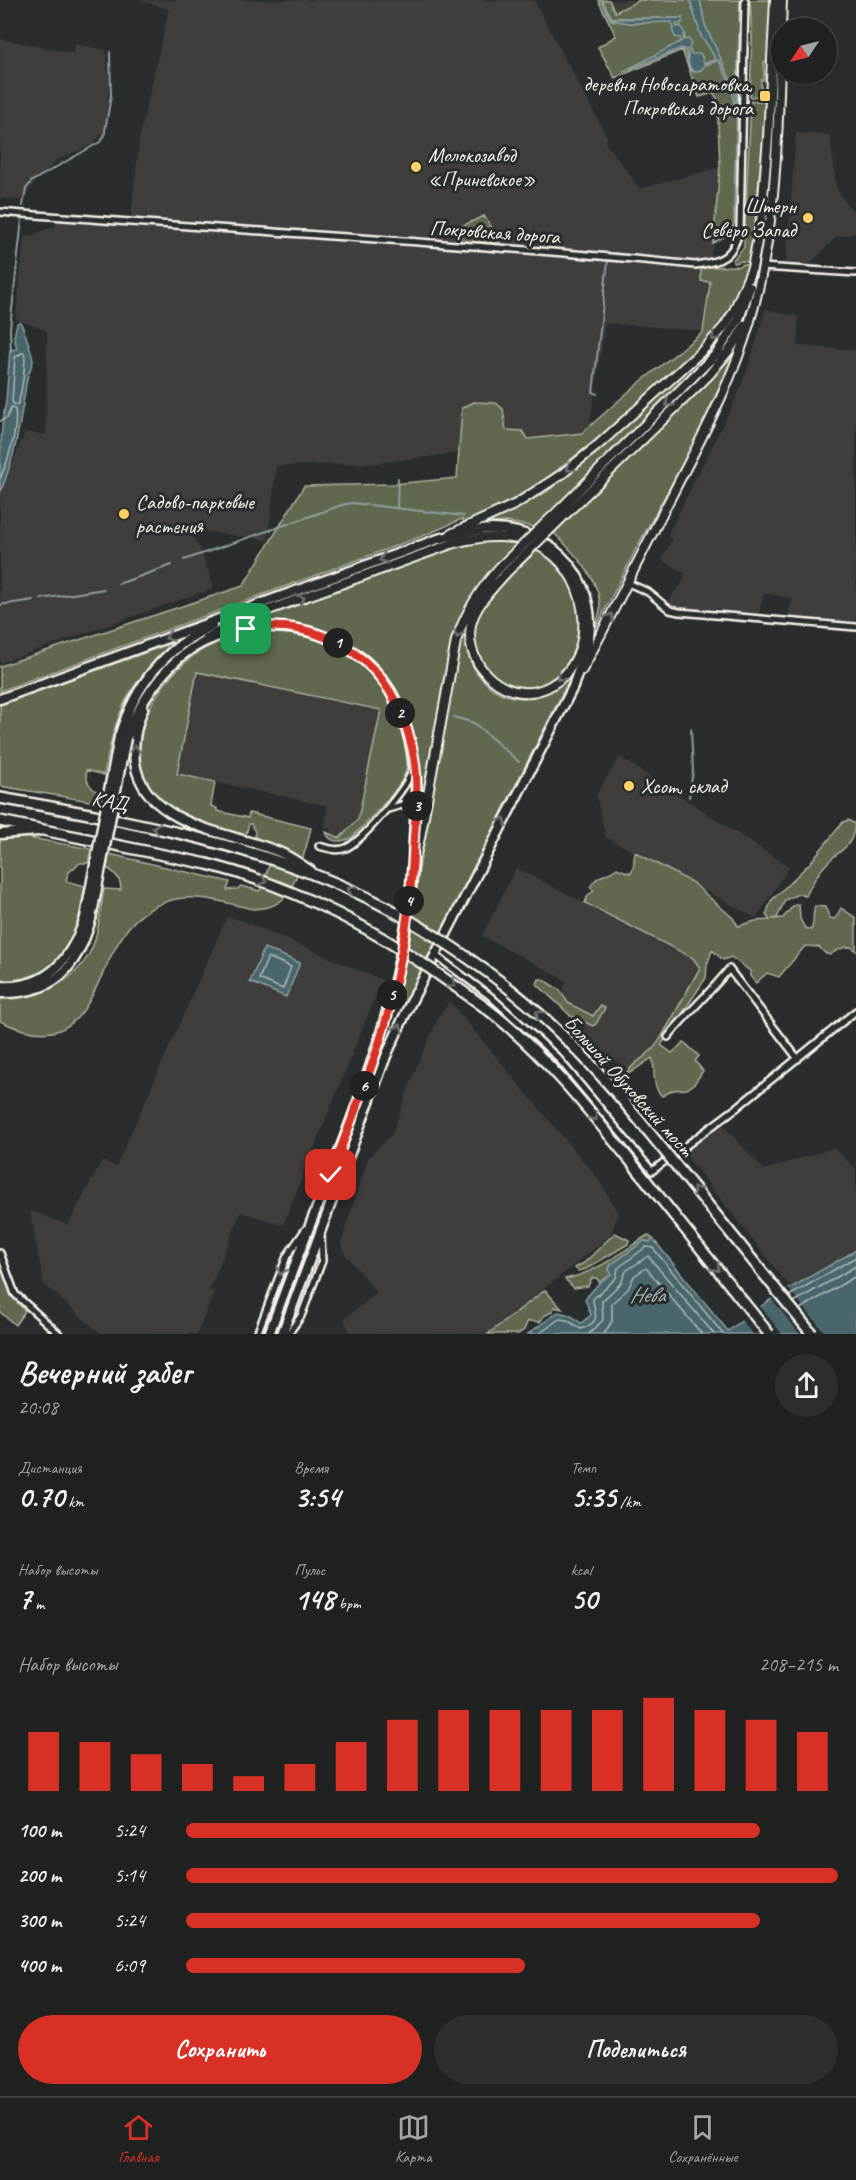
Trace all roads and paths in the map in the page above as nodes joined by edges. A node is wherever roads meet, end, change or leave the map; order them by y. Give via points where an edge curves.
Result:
1 (746, 0) edge
2 (775, 0) edge
3 (782, 0) edge
4 (0, 212) edge
5 (762, 267) junction
6 (752, 268) junction
7 (856, 273) edge
8 (752, 314) junction
9 (562, 512) junction
10 (438, 539) junction
11 (503, 570) junction
12 (628, 583) junction
13 (244, 609) junction
14 (856, 627) edge
15 (191, 649) junction
16 (573, 687) junction
17 (150, 694) junction
18 (0, 699) edge
19 (123, 738) junction
20 (414, 763) junction
21 (0, 798) edge
22 (386, 810) junction
23 (0, 821) edge
24 (416, 821) junction
25 (48, 830) junction
26 (0, 834) edge
27 (213, 842) joint
28 (319, 846) dead end
29 (414, 860) junction
30 (314, 873) junction
31 (88, 918) junction
32 (435, 955) junction
33 (0, 986) edge
34 (0, 993) edge
35 (856, 1011) edge
36 (668, 1037) dead end
37 (798, 1059) junction
38 (311, 1222) junction
39 (321, 1234) junction
40 (0, 1253) edge
41 (59, 1334) edge
42 (257, 1334) edge
43 (269, 1334) edge
44 (282, 1334) edge
45 (288, 1334) edge
46 (769, 1334) edge
47 (812, 1334) edge

1 - 4 street, Покровская дорога via 740,229 733,250 716,262 695,265
2 - 6 main road via 768,149
3 - 5 main road via 772,190
5 - 7 street
5 - 8 main road
6 -> 9 main road via 744,308 726,341
6 -> 10 main road via 733,313 715,338 597,446 526,498
8 - 9 main road via 709,375
8 - 12 main road via 722,400
9 - 11 main road, bridge
10 -> 13 main road
10 - 16 main road via 482,529 505,529 537,537 566,559 580,580 589,614 588,640
15 -> 11 main road via 238,621 454,543 511,537 532,543 556,559 573,581 582,609 583,634 574,661 561,678 543,689 524,692 501,686 482,670 474,655 470,637 474,617
11 -> 29 main road via 474,600 456,641
12 - 14 street via 679,612
16 -> 12 main road
13 -> 18 main road
13 - 19 main road via 177,646 157,665 125,717
15 - 17 main road via 167,670
15 - 20 main road via 226,633 271,626 302,630 338,642 363,659 384,681 408,732
32 -> 16 main road
17 - 19 main road
30 -> 17 main road via 282,852 172,815 155,802 145,791 135,766 134,746 139,718
19 - 31 main road, bridge
20 - 22 street via 408,781
20 - 24 main road
27 -> 21 highway, КАД
22 - 24 street via 402,805 412,811
22 - 28 street via 347,848
23 - 25 highway, КАД
24 - 29 main road
25 - 26 main road
25 -> 46 highway, КАД, bridge via 247,874 327,908 414,957 501,1020 545,1061
27 - 30 highway, Большой Обуховский мост
29 - 38 main road via 396,980 378,1047
47 -> 30 highway, Большой Обуховский мост, bridge via 612,1087 566,1038 464,955 364,895
31 - 33 main road via 71,950 48,975 19,985
31 - 34 main road via 79,954 68,970 39,988
32 - 37 street via 490,996 557,1057 652,1171
39 -> 32 main road via 386,1056
35 - 37 street
36 - 37 street via 729,969
38 -> 42 street via 287,1256
38 - 43 main road
39 - 44 main road
39 - 45 street via 322,1261 301,1316
40 - 41 street via 15,1294

